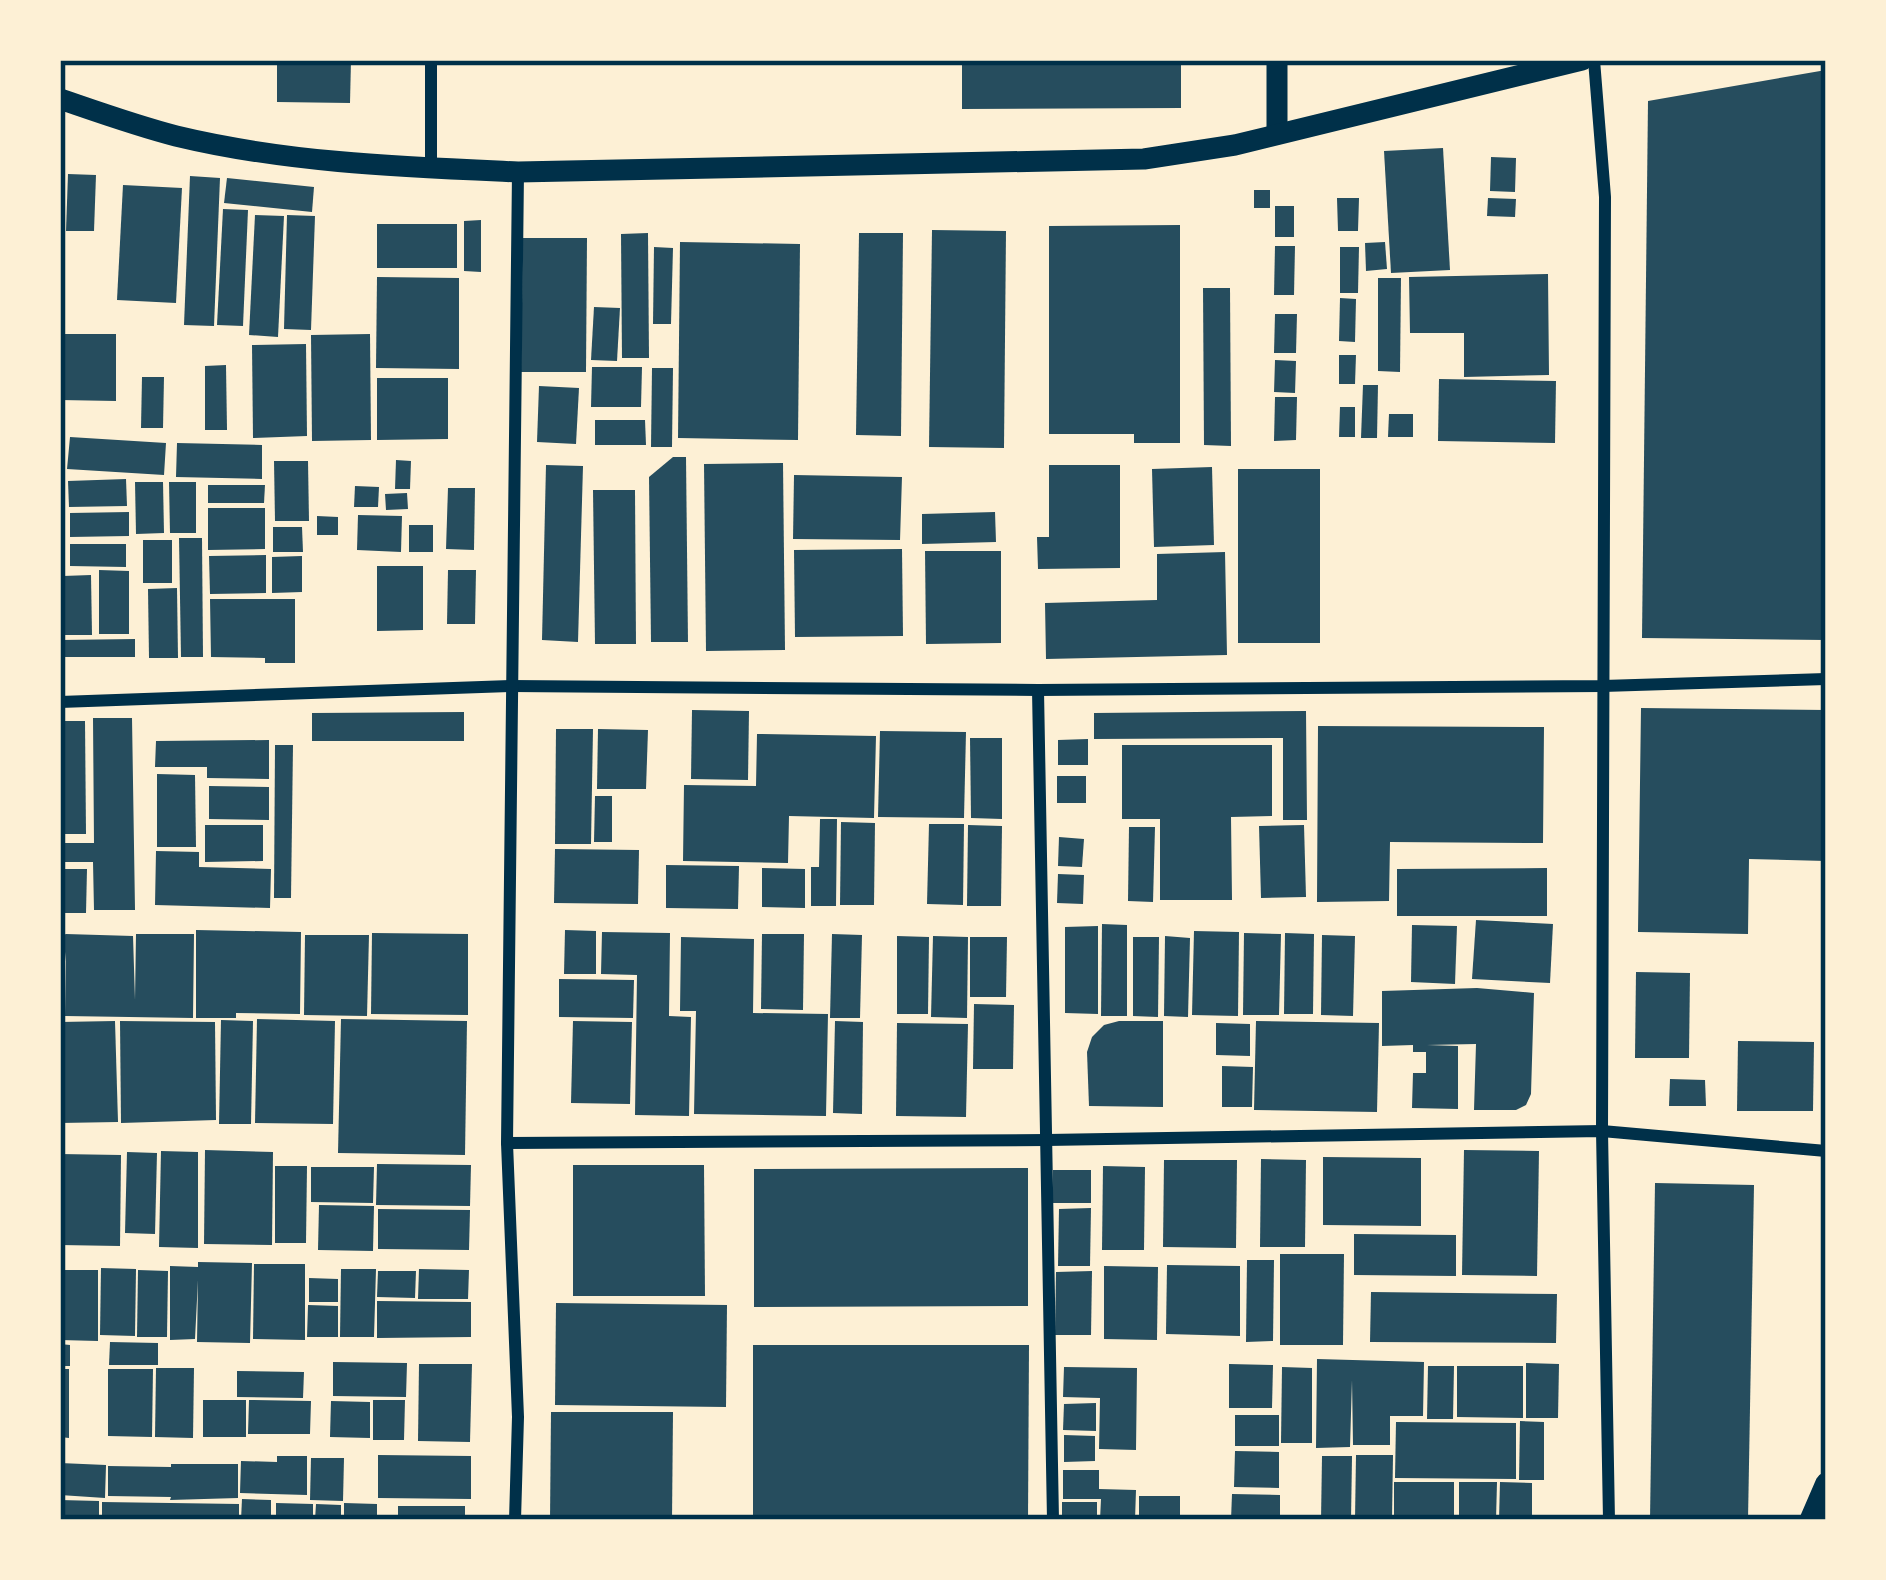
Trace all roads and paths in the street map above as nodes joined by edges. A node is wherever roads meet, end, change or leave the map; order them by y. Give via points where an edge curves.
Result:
1 (430, 60) edge
2 (1276, 60) edge
3 (1594, 60) edge
4 (1568, 62) edge
5 (60, 100) edge
6 (1276, 134) junction
7 (431, 168) junction
8 (518, 172) junction
9 (1826, 679) edge
10 (512, 686) junction
11 (1604, 686) junction
12 (1038, 690) junction
13 (60, 702) edge
14 (1602, 1131) junction
15 (1047, 1140) junction
16 (507, 1143) junction
17 (1826, 1151) edge
18 (1826, 1483) edge
19 (515, 1520) edge
20 (1053, 1520) edge
21 (1609, 1520) edge
22 (1810, 1520) edge

1 - 7 street
2 - 6 street
3 - 11 street via 1605,197
4 - 6 street
5 - 7 street via 175,136 298,158
6 - 8 street via 1144,158
7 - 8 street
8 - 10 street
9 - 11 street
10 - 12 street
10 - 13 street
10 - 16 street
11 - 12 street
11 - 14 street
12 - 15 street
14 - 15 street
14 - 17 street
14 - 21 street
15 - 16 street
15 - 20 street
16 - 19 street
18 - 22 street

